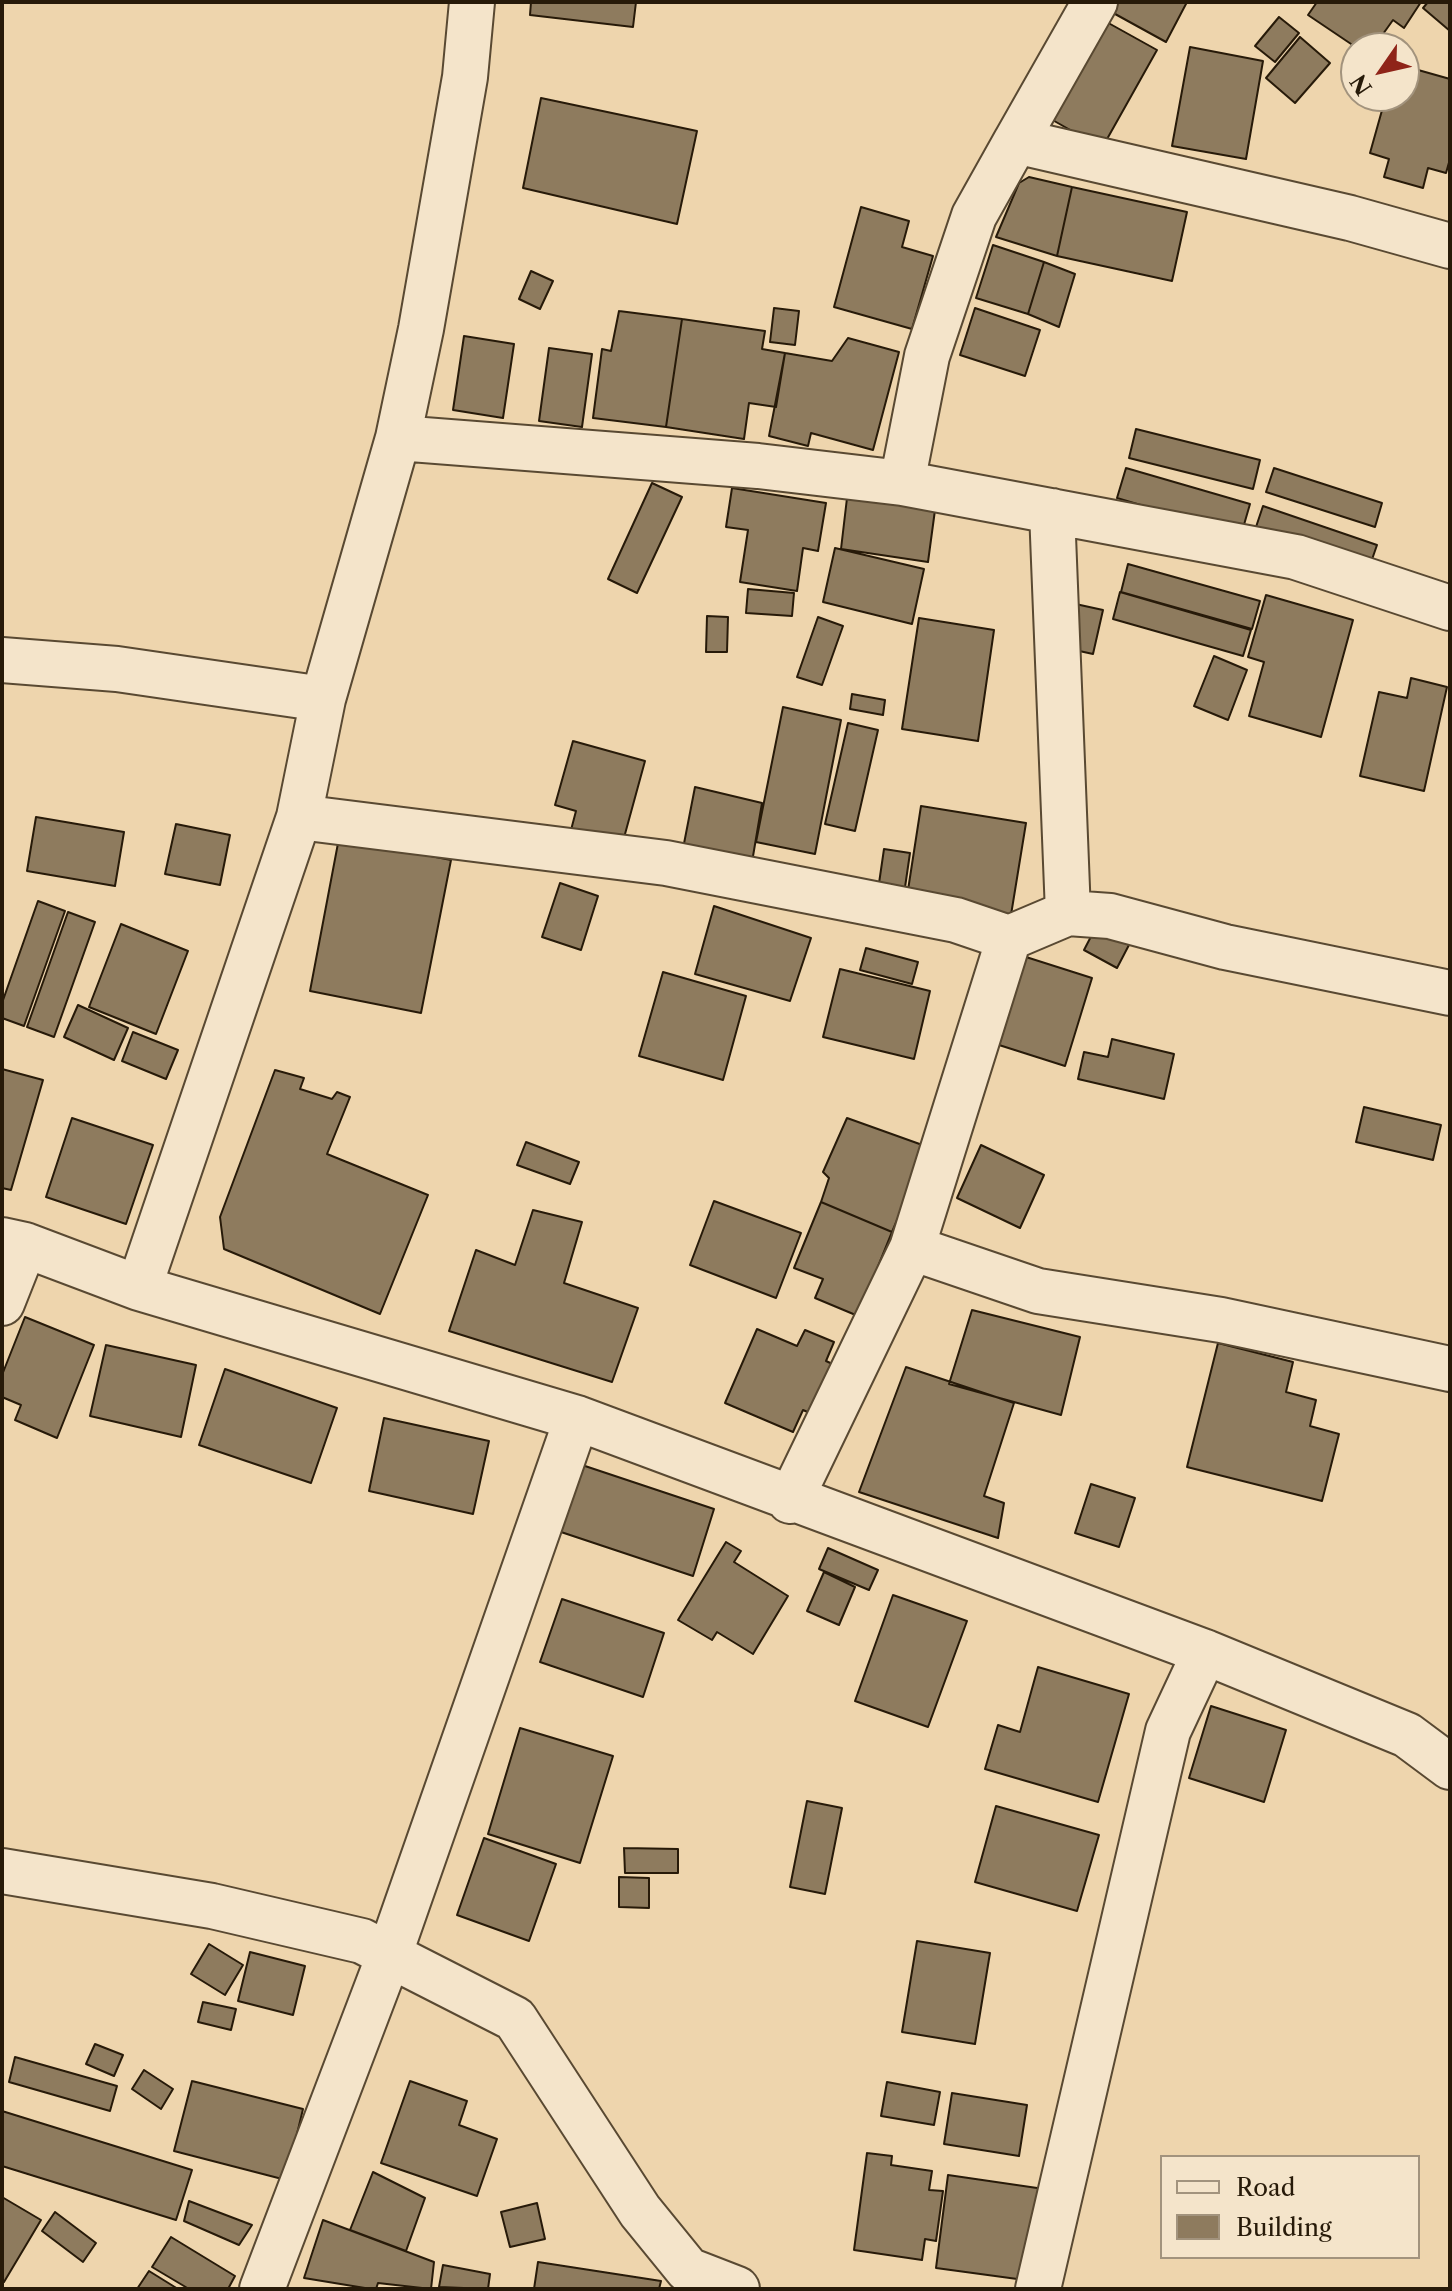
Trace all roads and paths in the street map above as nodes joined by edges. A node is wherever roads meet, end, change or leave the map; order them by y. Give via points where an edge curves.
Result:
1 (472, 2) edge
2 (1095, 2) edge
3 (1016, 141) junction
4 (1450, 246) edge
5 (398, 438) junction
6 (902, 483) junction
7 (1052, 511) junction
8 (1450, 608) edge
9 (2, 660) edge
10 (323, 699) junction
11 (299, 817) junction
12 (1068, 913) junction
13 (1009, 938) junction
14 (1450, 993) edge
15 (14, 1242) edge
16 (912, 1248) junction
17 (139, 1288) junction
18 (2, 1303) edge
19 (1450, 1369) edge
20 (577, 1418) junction
21 (790, 1501) junction
22 (1205, 1652) junction
23 (1450, 1767) edge
24 (2, 1871) edge
25 (390, 1953) junction
26 (262, 2289) edge
27 (737, 2289) edge
28 (1038, 2289) edge

1 - 5 street via 463,92
2 - 3 street
3 - 4 street
3 - 6 street via 974,216 927,356
5 - 6 street via 758,466
5 - 10 street
6 - 7 street
7 - 8 street via 1296,557
7 - 12 street
9 - 10 street via 117,669
10 - 11 street
11 - 13 street via 666,863 956,920
11 - 17 street
12 - 13 street
12 - 14 street via 1110,916 1225,947
13 - 16 street
15 - 17 street
15 - 18 street
16 - 19 street via 1038,1291 1221,1320
16 - 21 street
17 - 20 street
20 - 21 street
20 - 25 street
21 - 22 street
22 - 23 street via 1407,1735
22 - 28 street via 1168,1731
24 - 25 street via 212,1906 362,1941
25 - 26 street
25 - 27 street via 515,2019 640,2211 688,2270

